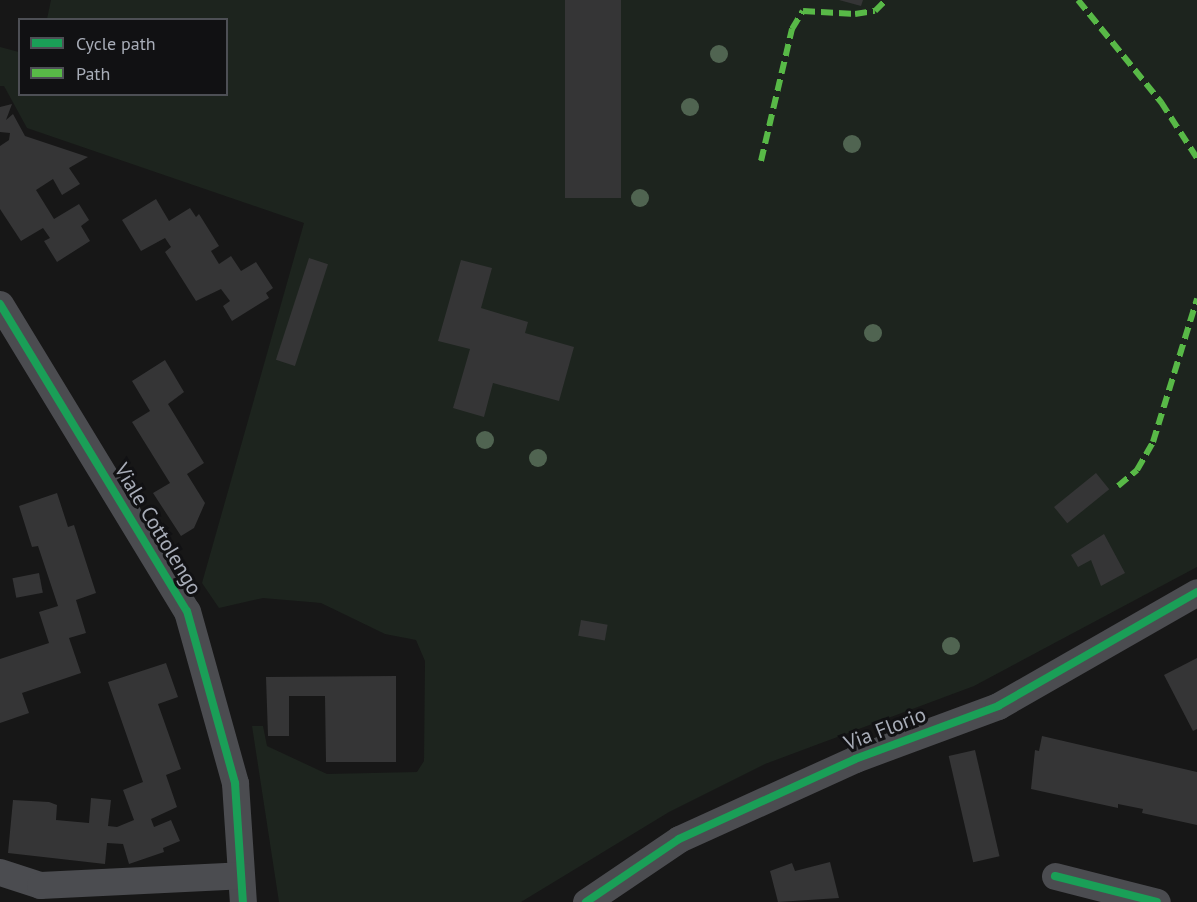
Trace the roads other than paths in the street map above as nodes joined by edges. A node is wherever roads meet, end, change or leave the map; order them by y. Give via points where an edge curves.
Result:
1 (0, 304) edge
2 (1197, 592) edge
3 (0, 872) edge
4 (241, 875) junction
5 (1055, 876) dead end
6 (243, 902) edge
7 (586, 902) edge
8 (1157, 902) edge

1 - 4 street, Viale Cottolengo via 187,611 235,783
2 - 7 street, Via Florio via 998,706 855,759 679,839
3 - 4 street via 40,885
4 - 6 street, Viale Cottolengo
5 - 8 street

